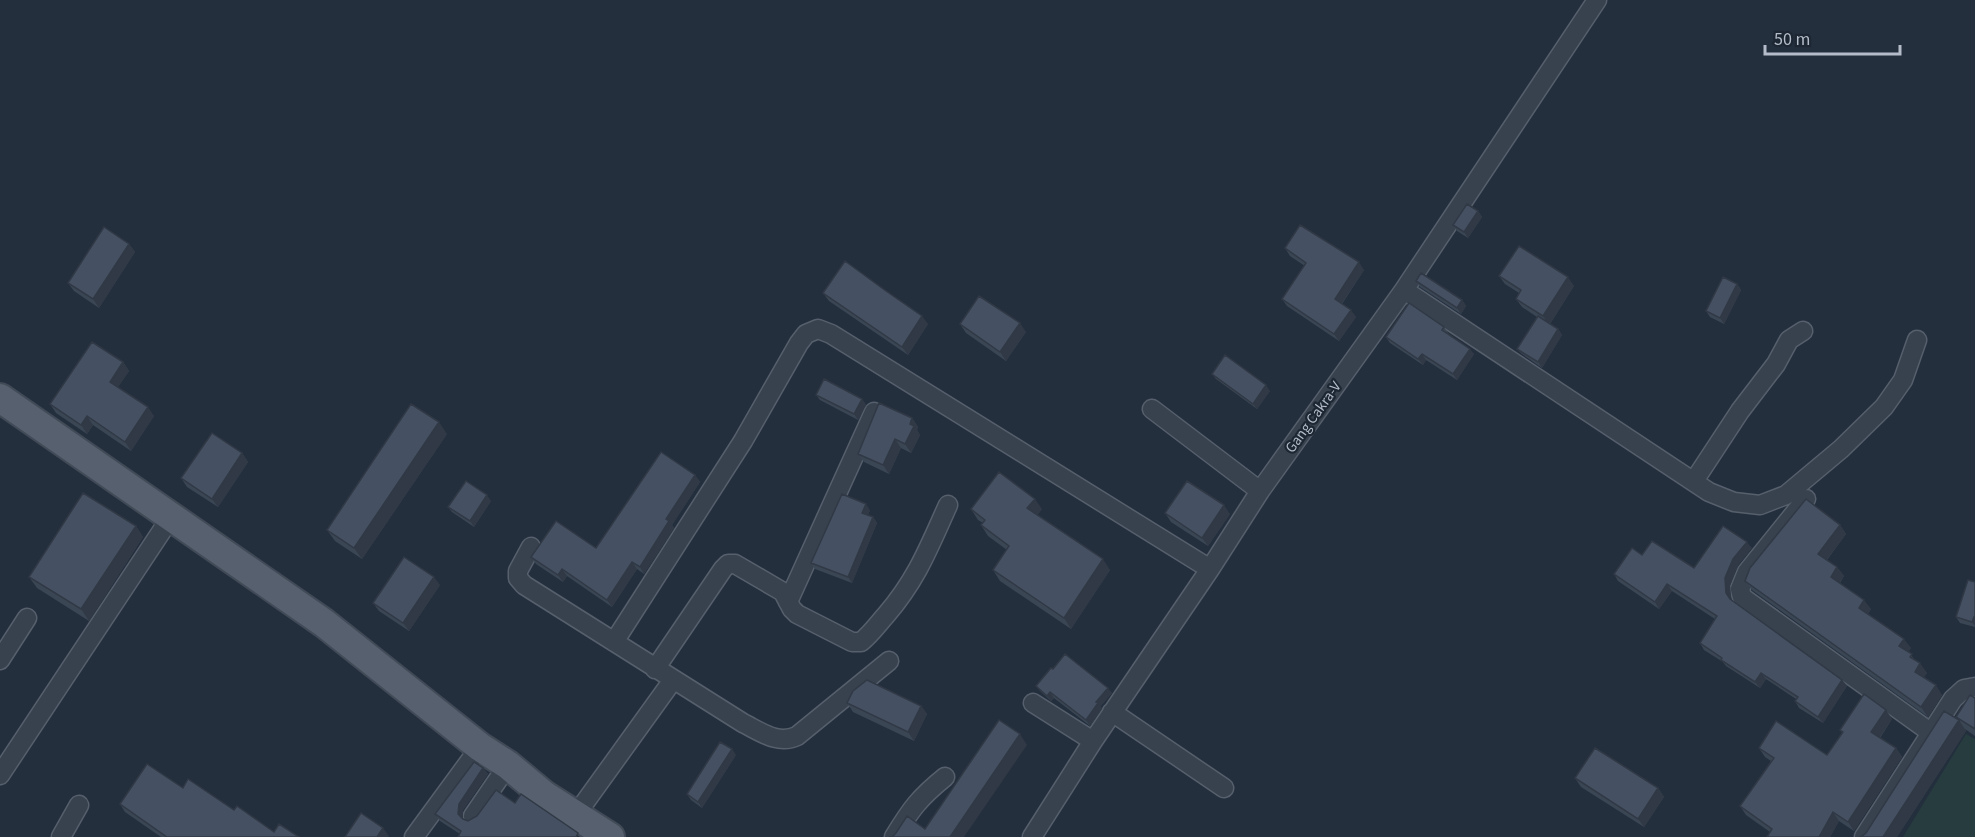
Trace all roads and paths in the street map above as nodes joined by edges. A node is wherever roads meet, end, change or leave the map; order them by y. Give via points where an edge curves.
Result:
1 (1597, 0) edge
2 (1404, 290) junction
3 (1803, 331) dead end
4 (1917, 340) dead end
5 (0, 398) edge
6 (1152, 408) dead end
7 (874, 412) edge
8 (1694, 481) junction
9 (1260, 491) junction
10 (1806, 499) edge
11 (948, 505) dead end
12 (171, 517) junction
13 (531, 547) dead end
14 (1210, 569) junction
15 (788, 602) junction
16 (27, 618) dead end
17 (614, 642) junction
18 (2, 654) edge
19 (889, 661) dead end
20 (654, 669) junction
21 (673, 680) junction
22 (1975, 687) edge
23 (1033, 703) dead end
24 (1113, 712) junction
25 (1930, 732) junction
26 (1093, 741) junction
27 (480, 747) junction
28 (508, 765) junction
29 (0, 775) edge
30 (945, 777) dead end
31 (1224, 788) dead end
32 (79, 805) dead end
33 (473, 816) edge
34 (575, 816) junction
35 (61, 837) edge
36 (414, 837) edge
37 (610, 837) edge
38 (894, 837) edge
39 (1032, 837) edge
40 (1864, 837) edge

1 - 2 street, Gang Cakra-V
2 - 8 street
2 - 9 street, Gang Cakra-V
3 - 8 street via 1789,340
4 - 8 street via 1904,380 1884,406 1786,495 1760,505 1734,502
5 - 12 main road
6 - 9 street
7 - 15 street
9 - 14 street, Gang Cakra-V
10 - 25 street via 1747,572 1740,589 1742,597
11 - 15 street via 905,593 861,642 852,642 797,614
12 - 27 main road via 324,623
12 - 29 street
13 - 17 street via 518,572 524,585
14 - 17 street via 831,334 813,329 800,343 743,441
14 - 24 street, Gang Cakra-V
15 - 20 street via 783,592 735,564 728,564
16 - 18 street
17 - 20 street
19 - 21 street via 788,740 778,740 743,723
20 - 21 street
21 - 34 street
22 - 25 street via 1964,689 1953,699
23 - 26 street
24 - 26 street, Gang Cakra-V
24 - 31 street
25 - 40 street
26 - 39 street, Gang Cakra-V
27 - 28 main road
27 - 36 street
28 - 33 street
28 - 34 main road
30 - 38 street via 918,800
32 - 35 street
34 - 37 main road

